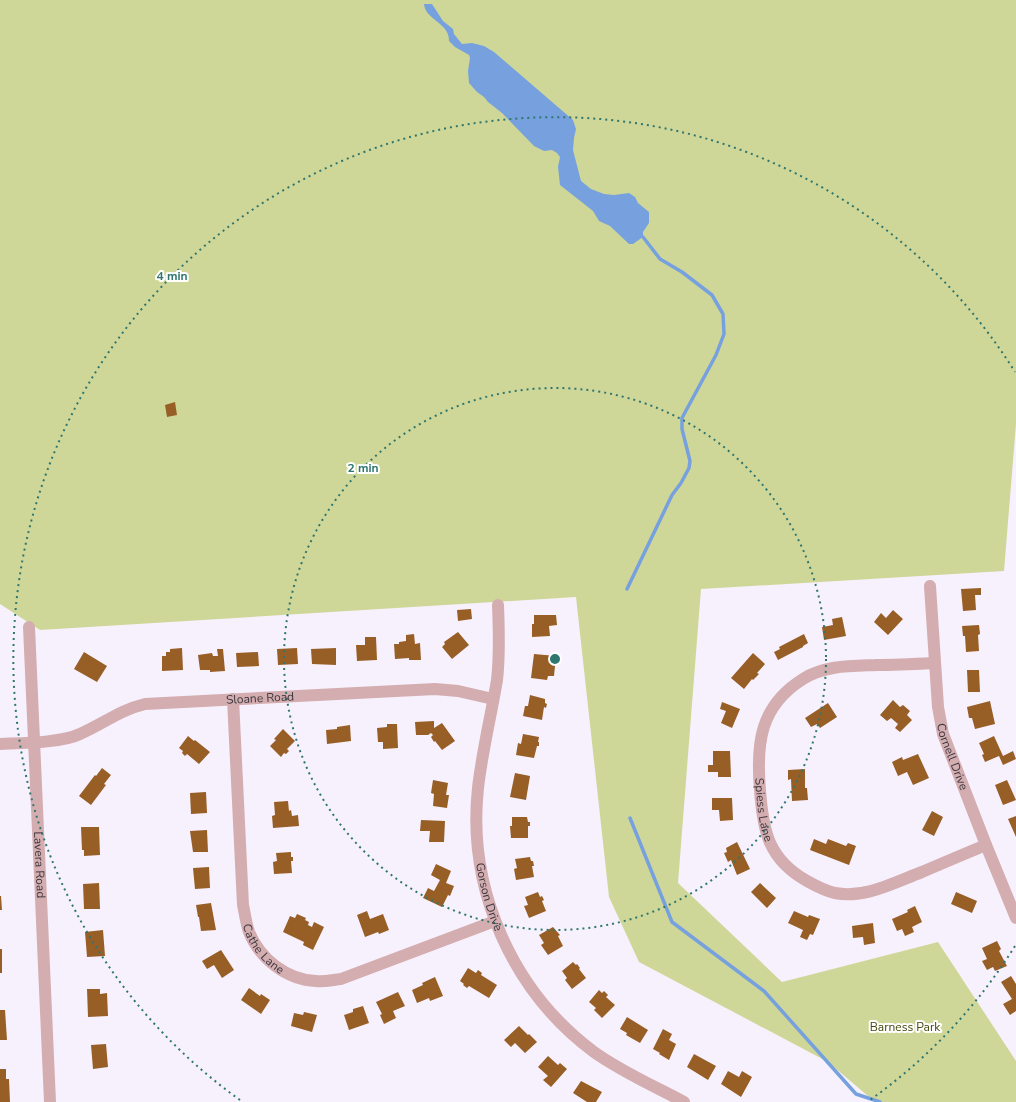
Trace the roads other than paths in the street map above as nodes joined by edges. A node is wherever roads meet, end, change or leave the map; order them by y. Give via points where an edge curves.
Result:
1 (930, 586) dead end
2 (498, 605) dead end
3 (29, 627) dead end
4 (934, 663) junction
5 (234, 699) junction
6 (493, 699) junction
7 (34, 742) junction
8 (0, 744) edge
9 (986, 845) junction
10 (1016, 918) edge
11 (495, 921) junction
12 (50, 1102) edge
13 (684, 1102) edge

1 - 4 street, Cornell Drive
2 - 6 street, Gorson Drive via 500,647
3 - 7 street, Lavera Road
4 - 9 street, Cornell Drive via 943,734
4 - 9 street, Spiess Lane via 850,666 823,670 803,680 781,698 766,720 759,750 765,832 773,849 788,868 800,877 835,893 852,894 880,889
5 - 6 street, Sloane Road via 435,689
5 - 7 street, Sloane Road via 145,704 120,712 66,739
5 - 11 street, Cathe Lane via 243,905 255,944 275,966 298,978 314,982 341,979
6 - 11 street, Gorson Drive via 478,786 476,826 481,872
7 - 8 street, Sloane Road
7 - 12 street, Lavera Road
9 - 10 street, Cornell Drive
11 - 13 street, Gorson Drive via 502,940 520,972 537,997 568,1030 610,1062

